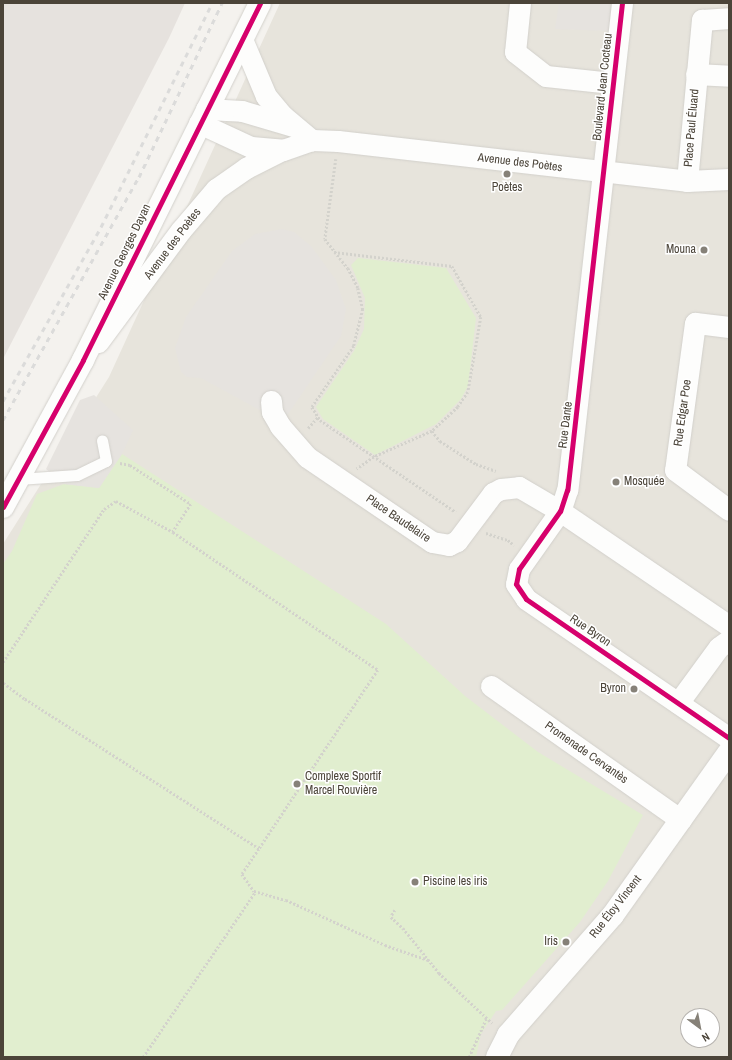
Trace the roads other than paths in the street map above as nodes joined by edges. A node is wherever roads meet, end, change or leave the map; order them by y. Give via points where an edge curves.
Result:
1 (260, 3) edge
2 (520, 3) edge
3 (622, 3) edge
4 (729, 18) edge
5 (242, 39) junction
6 (696, 74) junction
7 (729, 76) edge
8 (612, 83) junction
9 (202, 116) junction
10 (295, 127) junction
11 (312, 140) junction
12 (283, 150) junction
13 (604, 173) junction
14 (729, 179) edge
15 (687, 181) junction
16 (729, 327) edge
17 (84, 360) junction
18 (271, 401) dead end
19 (102, 440) dead end
20 (18, 479) junction
21 (3, 507) edge
22 (729, 510) edge
23 (560, 511) junction
24 (729, 626) edge
25 (729, 640) edge
26 (492, 686) dead end
27 (678, 703) junction
28 (729, 738) edge
29 (729, 752) edge
30 (681, 820) junction
31 (497, 1057) edge

1 - 5 street, Avenue Georges Dayan
2 - 8 street via 515,52 546,76
3 - 8 street, Boulevard Jean Cocteau
4 - 6 street, Place Paul Éluard via 702,20
5 - 9 street, Avenue Georges Dayan
5 - 10 street via 266,96
6 - 7 street, Place Paul Éluard
6 - 15 street, Place Paul Éluard
8 - 13 street, Boulevard Jean Cocteau
9 - 10 street via 242,111
9 - 12 street, Avenue des Poètes via 251,147
9 - 17 street, Avenue Georges Dayan
10 - 11 street
11 - 12 street, Avenue des Poètes
11 - 13 street, Avenue des Poètes
12 - 17 street, Avenue des Poètes via 246,168 216,189 181,230 132,300
13 - 15 street, Avenue des Poètes
13 - 23 street, Rue Dante via 571,468
14 - 15 street, Avenue des Poètes
16 - 22 street, Rue Edgar Poe via 695,323 675,470
17 - 20 street, Avenue Georges Dayan
18 - 23 street, Place Baudelaire via 272,412 294,445 346,484 440,545 449,545 457,541 487,499 510,486 536,495
19 - 20 lane via 106,461 77,475
20 - 21 street, Avenue Georges Dayan
23 - 24 street
23 - 27 street, Rue Byron via 516,577 519,593
25 - 27 street via 719,647
26 - 30 street, Promenade Cervantès
27 - 28 street, Rue Byron
29 - 30 street, Rue Éloy Vincent
30 - 31 street, Rue Éloy Vincent via 613,915 508,1036

